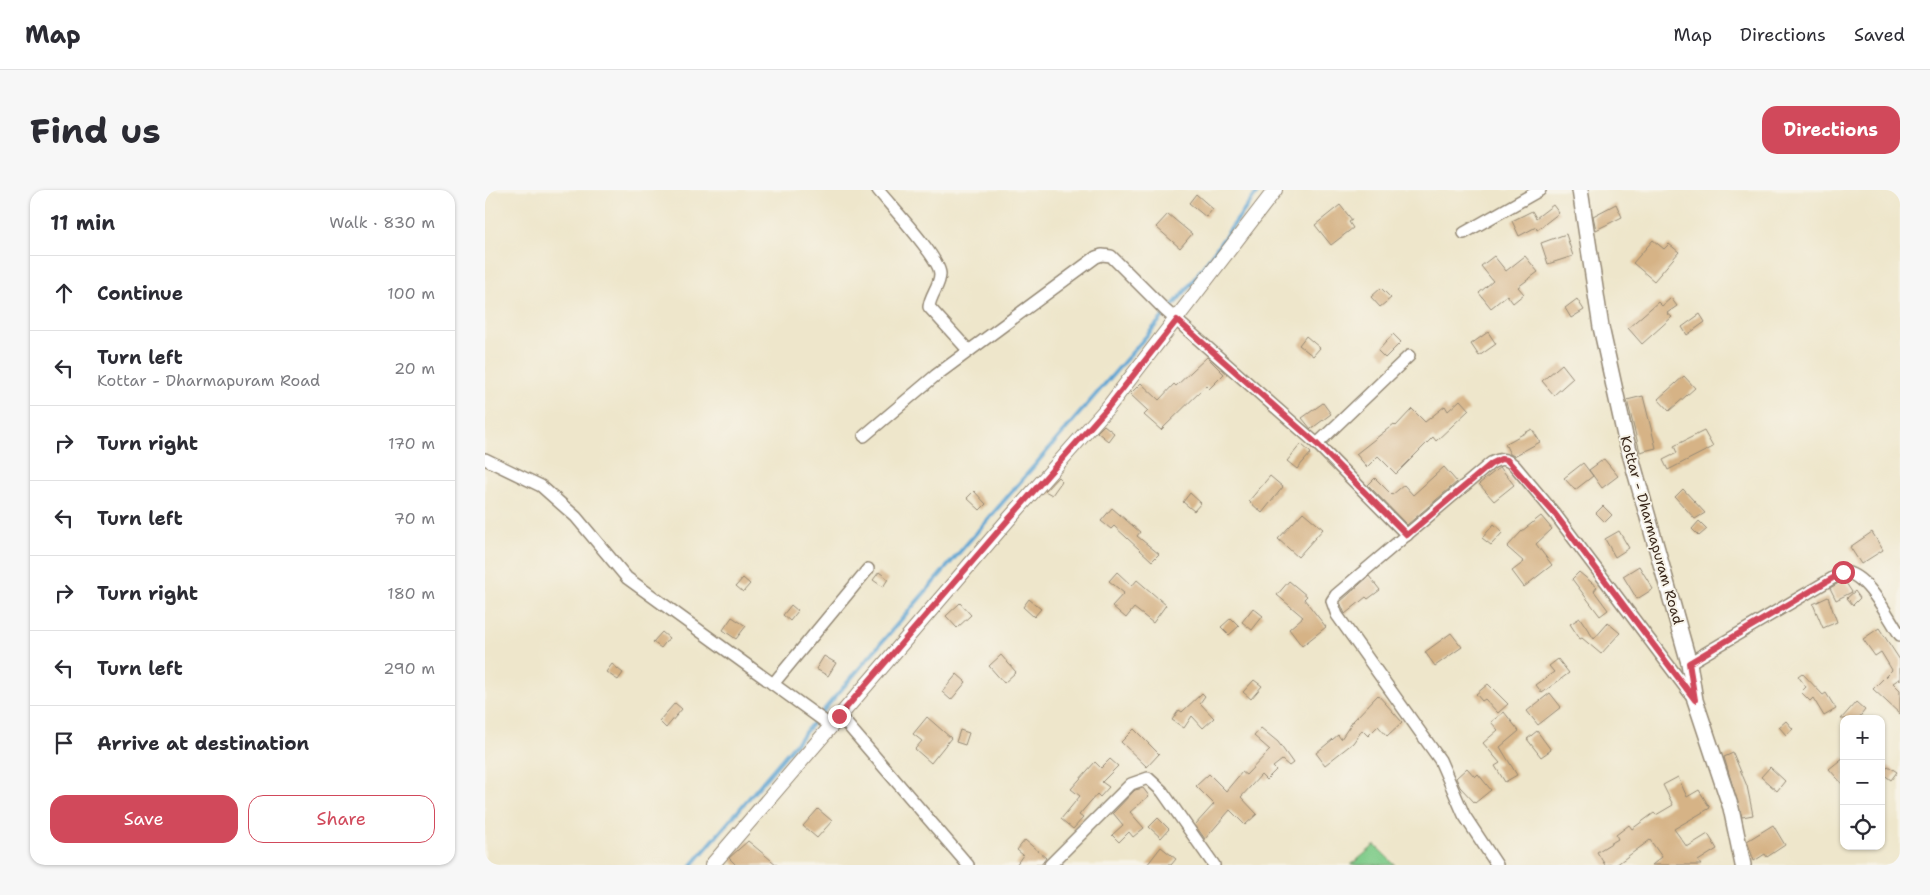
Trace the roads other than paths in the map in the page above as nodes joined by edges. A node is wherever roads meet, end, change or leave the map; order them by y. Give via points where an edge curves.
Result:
1 (878, 190) edge
2 (1275, 190) edge
3 (1540, 190) edge
4 (1580, 190) edge
5 (1464, 232) dead end
6 (1171, 316) junction
7 (969, 351) junction
8 (1409, 356) dead end
9 (864, 436) dead end
10 (1317, 444) junction
11 (485, 458) edge
12 (1407, 535) junction
13 (868, 570) dead end
14 (1900, 635) edge
15 (1689, 663) junction
16 (773, 684) junction
17 (1695, 700) junction
18 (827, 719) junction
19 (712, 865) edge
20 (968, 865) edge
21 (1050, 865) edge
22 (1214, 865) edge
23 (1497, 865) edge
24 (1743, 865) edge

1 - 7 street via 938,265 939,282 929,300 929,307
2 - 6 street
3 - 5 street
4 - 15 main road, Kottar - Dharmapuram Road via 1601,327 1625,436
6 - 7 street via 1114,258 1102,255
6 - 10 street
6 - 18 street via 1109,406
7 - 9 street
8 - 10 street
10 - 12 street
11 - 16 street via 541,486 576,518 627,578
12 - 17 street via 1491,464 1507,460 1555,514
12 - 23 street via 1336,595 1333,607 1440,760 1464,815
13 - 16 street
14 - 15 street via 1866,584 1851,573 1843,572
15 - 17 main road, Kottar - Dharmapuram Road
16 - 18 street
17 - 24 main road, Kottar - Dharmapuram Road via 1731,808
18 - 19 street
18 - 20 street
21 - 22 street via 1131,784 1147,778 1162,791

